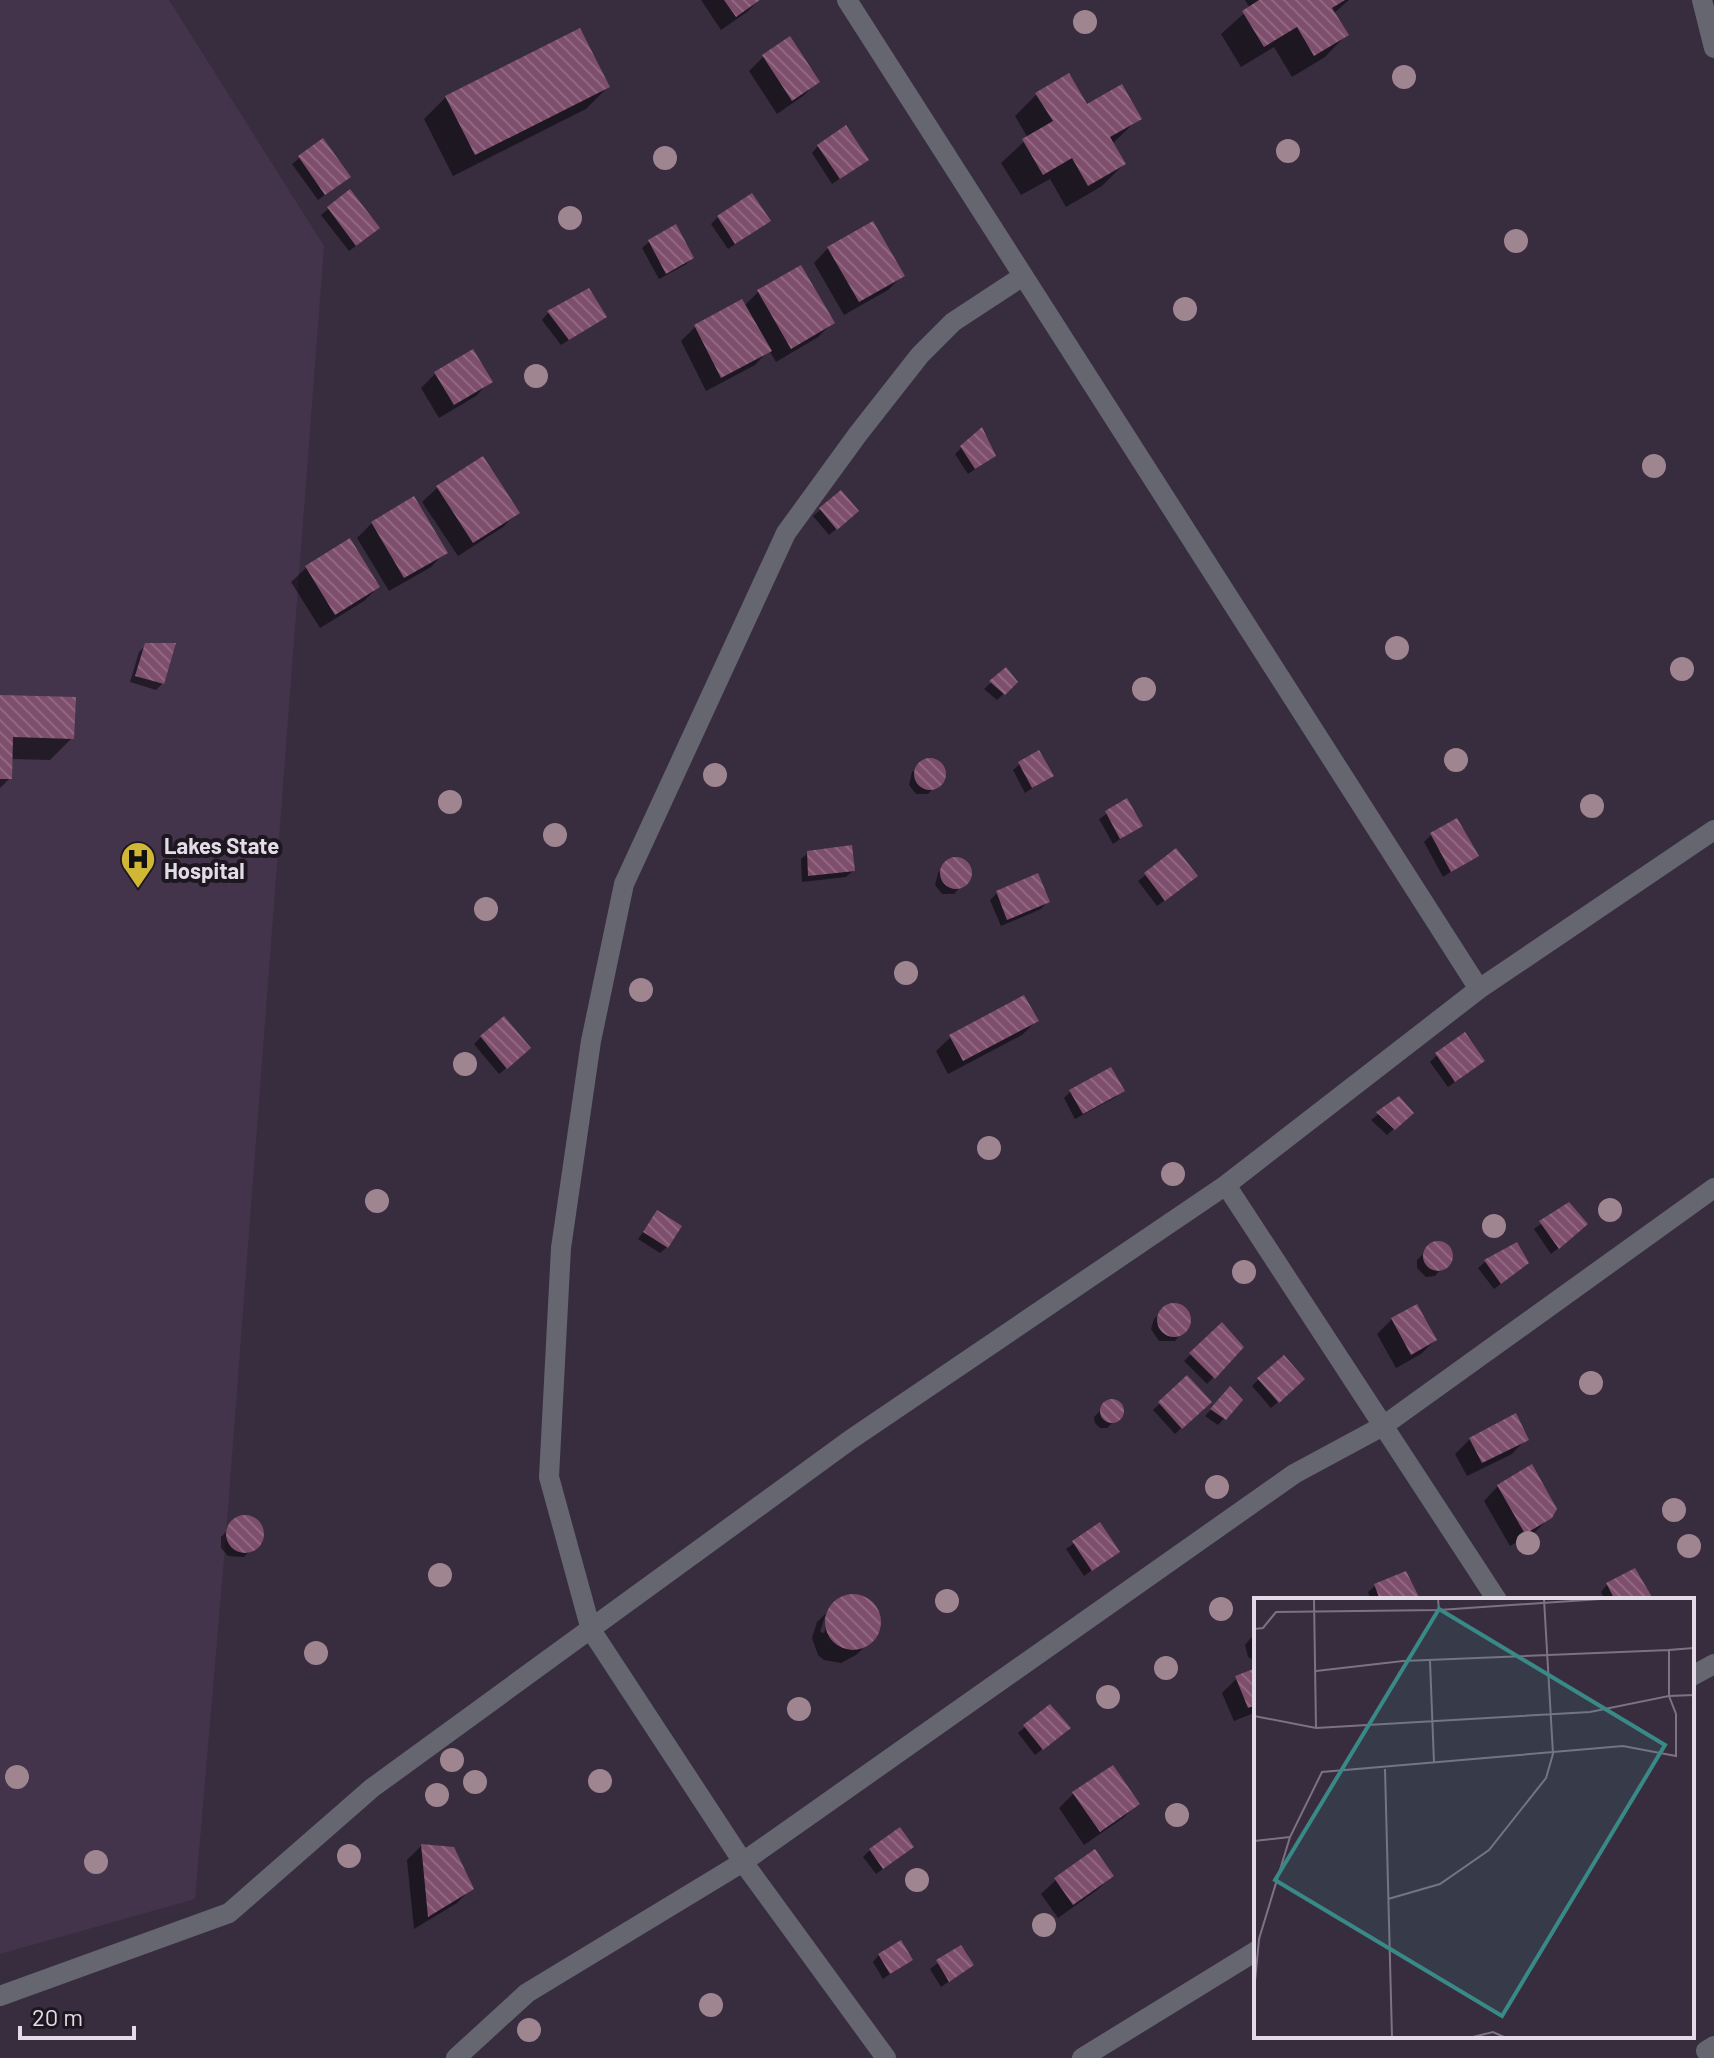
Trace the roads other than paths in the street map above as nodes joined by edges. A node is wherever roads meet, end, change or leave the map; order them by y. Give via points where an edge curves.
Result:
1 (847, 0) edge
2 (1702, 0) edge
3 (1714, 48) edge
4 (1023, 276) junction
5 (1714, 830) edge
6 (1479, 989) junction
7 (1226, 1185) junction
8 (1714, 1188) edge
9 (1383, 1426) junction
10 (1496, 1598) edge
11 (591, 1630) junction
12 (1714, 1664) edge
13 (1694, 1675) edge
14 (743, 1862) junction
15 (1254, 1952) edge
16 (0, 1996) edge
17 (456, 2058) edge
18 (886, 2058) edge
19 (1082, 2058) edge

1 - 4 street
2 - 3 street
4 - 6 street
4 - 11 street via 953,322 920,355 786,533 624,884 591,1041 561,1248 549,1477
5 - 6 street
6 - 7 street
7 - 9 street
7 - 11 street via 850,1440
8 - 9 street
9 - 10 street
9 - 14 street via 1294,1474
11 - 14 street
11 - 16 street via 372,1788 229,1913
12 - 13 street
14 - 17 street via 527,1993
14 - 18 street
15 - 19 street

